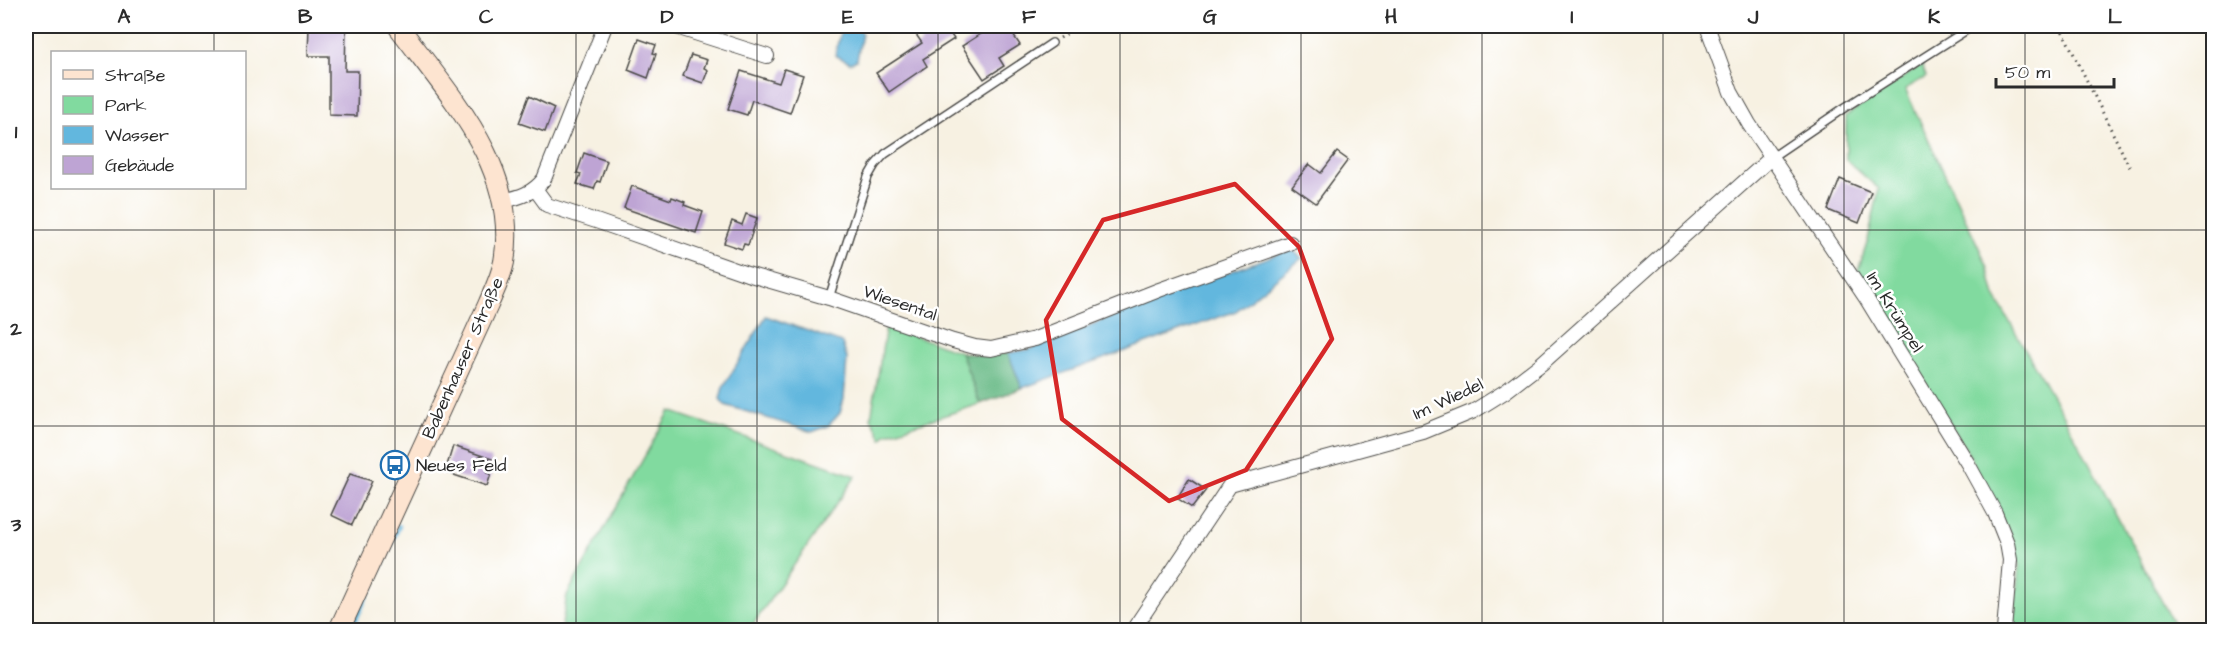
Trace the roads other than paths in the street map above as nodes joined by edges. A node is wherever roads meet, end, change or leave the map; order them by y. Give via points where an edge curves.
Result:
1 (398, 26) edge
2 (605, 26) edge
3 (673, 26) edge
4 (1707, 26) edge
5 (1973, 26) edge
6 (1052, 44) road end
7 (767, 56) dead end
8 (1772, 157) junction
9 (536, 190) junction
10 (503, 201) junction
11 (1290, 243) dead end
12 (829, 298) junction
13 (339, 630) edge
14 (1133, 630) edge
15 (2004, 630) edge

1 - 10 main road, Babenhauser Straße via 480,142 495,171
2 - 9 street via 544,179
3 - 7 street
4 - 8 street, Im Krümpel via 1731,92
5 - 8 lane
6 - 12 lane via 885,154 875,165
8 - 14 street, Im Wiedel via 1541,364 1474,411 1423,432 1230,485
8 - 15 street, Im Krümpel via 1866,298 1995,513 2010,560
9 - 10 street
9 - 12 street, Wiesental via 548,205
10 - 13 main road, Babenhauser Straße via 505,250 495,289
11 - 12 street, Wiesental via 1035,339 992,349 953,341

